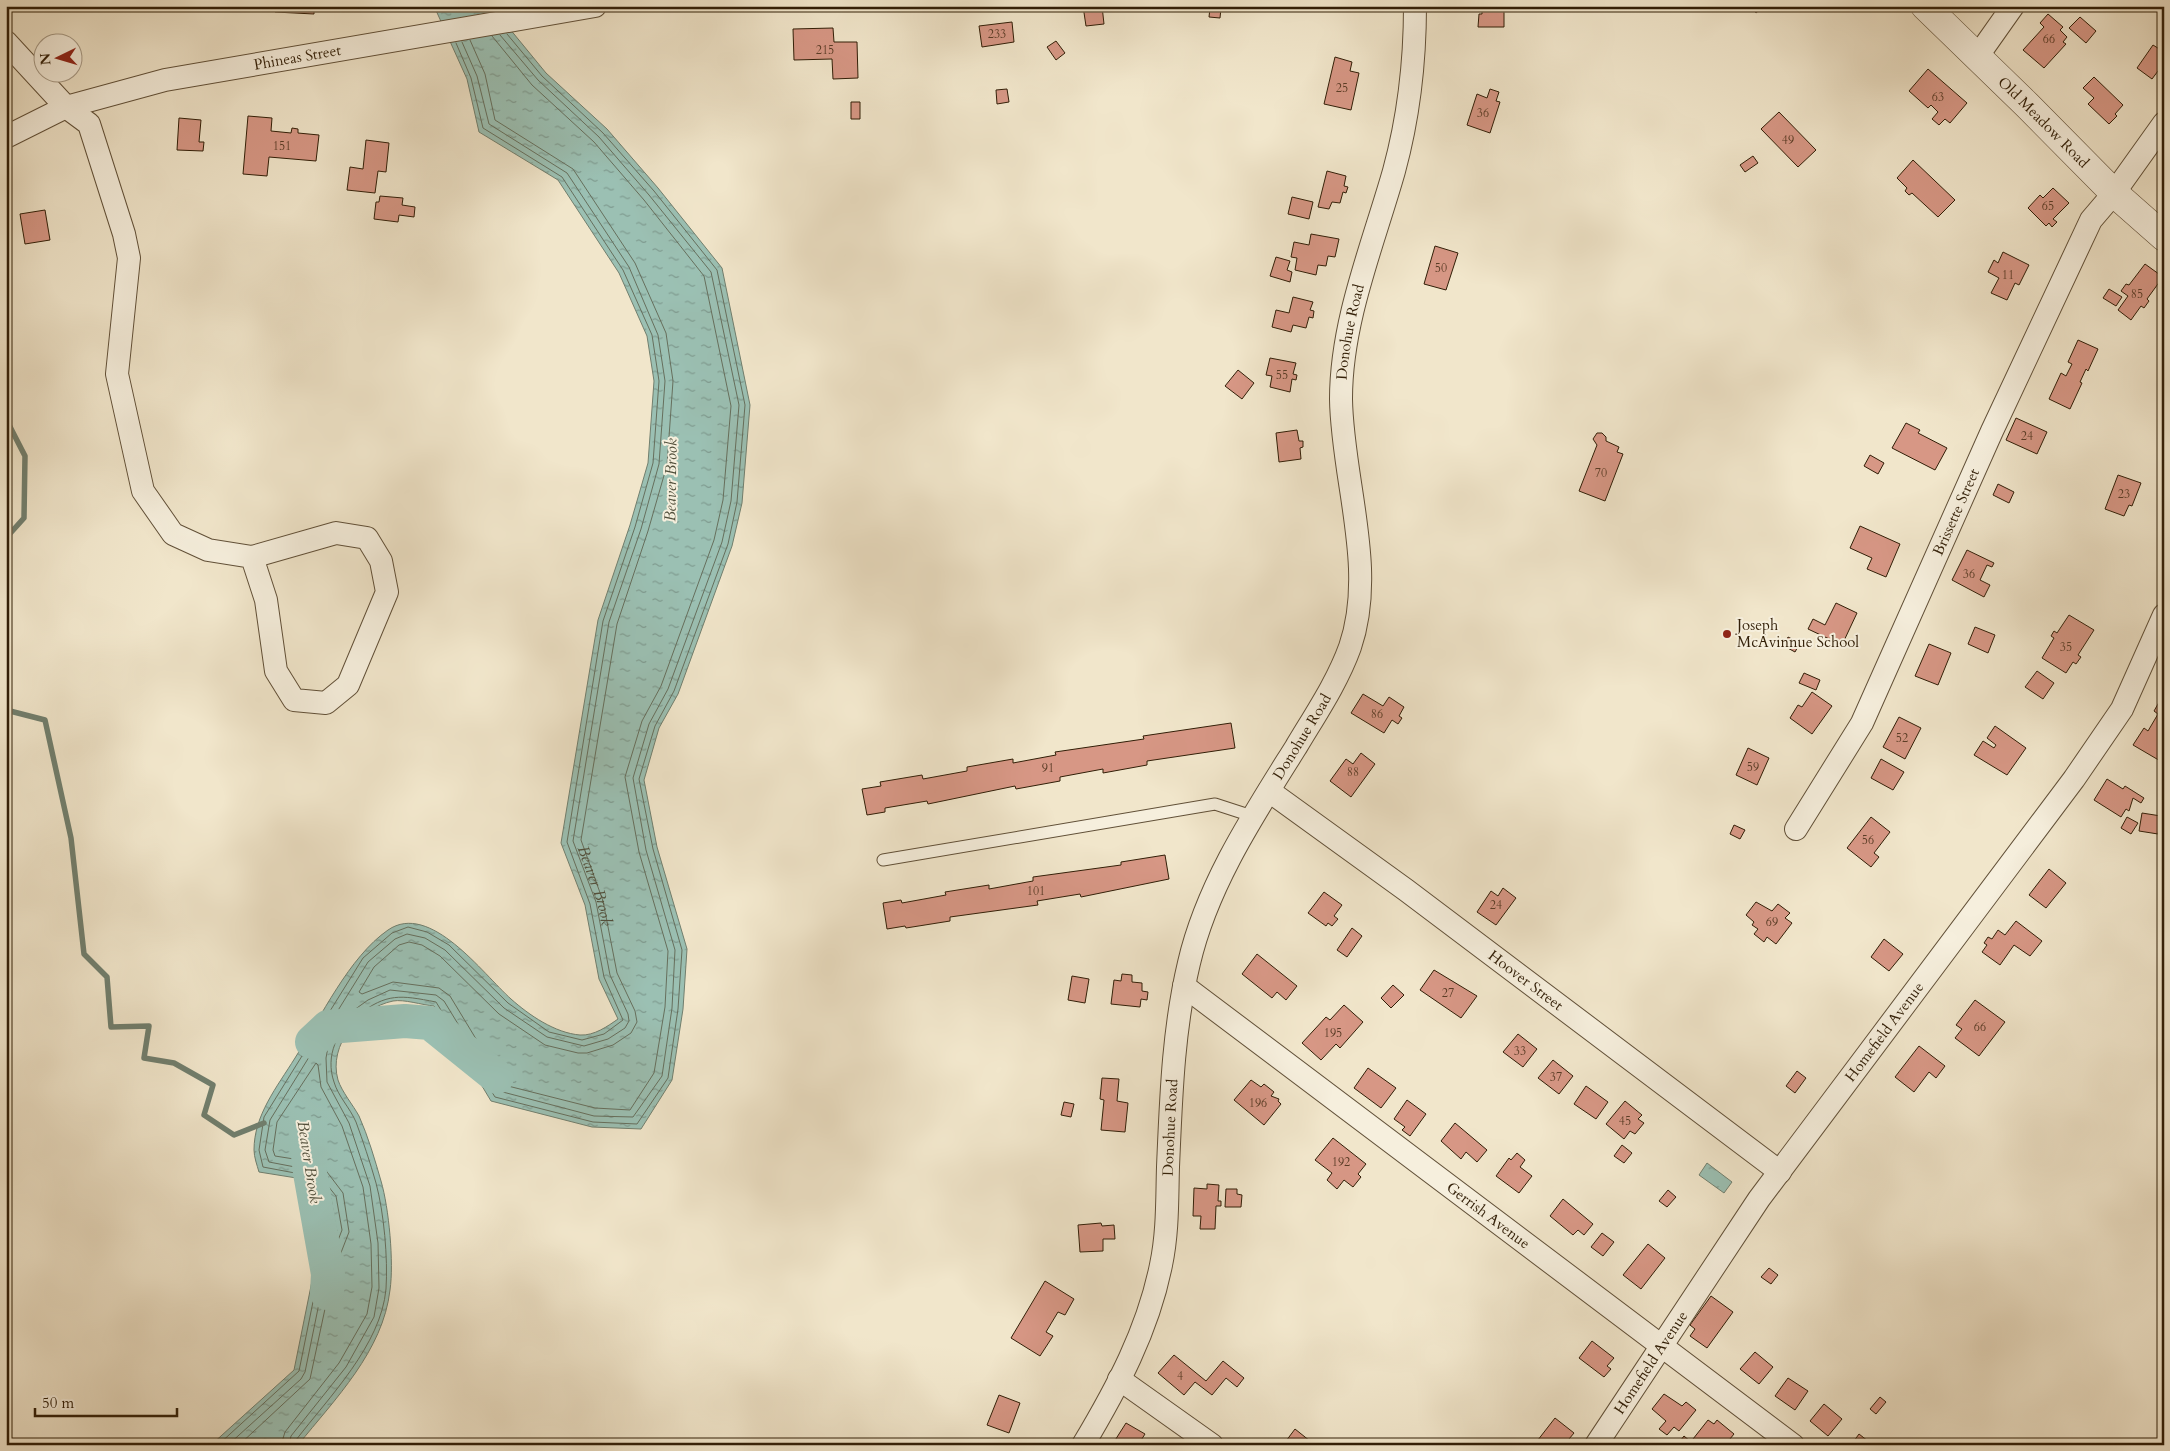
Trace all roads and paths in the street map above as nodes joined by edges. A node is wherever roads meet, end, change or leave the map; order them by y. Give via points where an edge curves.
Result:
1 (595, 6) edge
2 (1415, 6) edge
3 (1925, 6) edge
4 (2013, 6) edge
5 (6, 42) edge
6 (1978, 57) junction
7 (66, 107) junction
8 (2164, 123) edge
9 (6, 137) edge
10 (2114, 193) junction
11 (2164, 237) edge
12 (252, 557) junction
13 (2164, 615) edge
14 (1269, 791) junction
15 (1255, 817) junction
16 (1796, 830) dead end
17 (883, 860) dead end
18 (1184, 986) junction
19 (1780, 1172) junction
20 (1662, 1347) junction
21 (1119, 1379) junction
22 (1084, 1445) edge
23 (1212, 1445) edge
24 (1596, 1445) edge
25 (1793, 1445) edge

1 - 7 street, Phineas Street via 164,80
2 - 14 street, Donohue Road via 1414,72 1408,113 1353,309 1342,369 1343,432 1360,574 1358,616 1350,648 1335,682
3 - 6 street, Old Meadow Road
4 - 6 street
5 - 7 street
6 - 10 street, Old Meadow Road
7 - 9 street, Phineas Street
7 - 12 street via 89,124 129,258 117,374 143,491 173,534 208,550
8 - 10 street, Brissette Street
10 - 11 street, Old Meadow Road
10 - 16 street, Brissette Street via 2091,220 1992,431 1862,723
12 - 12 street via 336,533 367,538 382,561 387,592 348,685 326,703 294,700 276,671 266,600
13 - 19 street, Homefield Avenue via 2122,709
14 - 15 street, Donohue Road
14 - 19 street, Hoover Street via 1406,890
15 - 17 lane via 1215,804
15 - 18 street, Donohue Road via 1220,878 1203,918
18 - 20 street, Gerrish Avenue
18 - 21 street, Donohue Road via 1174,1052 1167,1209 1161,1264 1149,1311 1132,1356
19 - 20 street, Homefield Avenue
20 - 24 street, Homefield Avenue
20 - 25 street, Gerrish Avenue
21 - 22 street, Donohue Road
21 - 23 street

